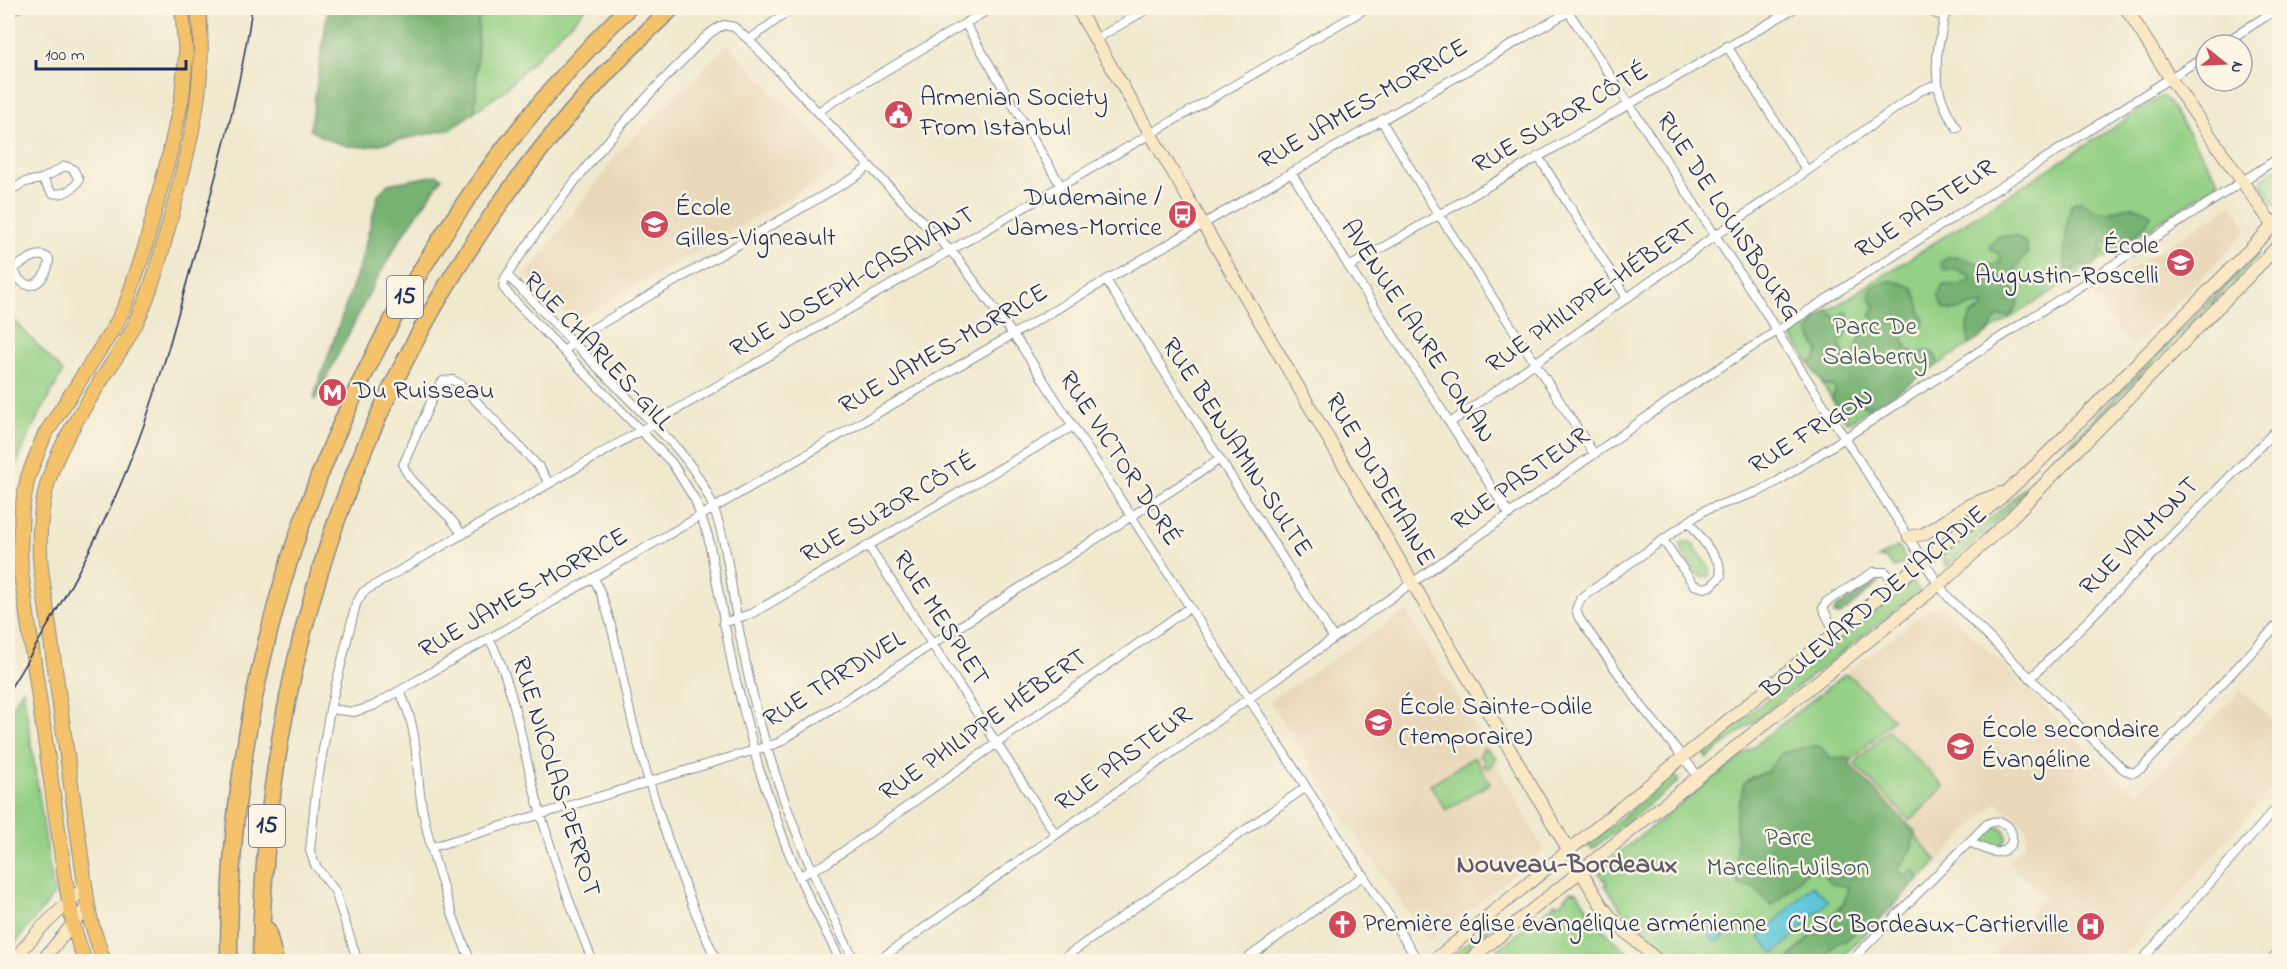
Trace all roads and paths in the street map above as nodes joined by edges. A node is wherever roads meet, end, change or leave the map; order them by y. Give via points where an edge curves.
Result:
1 (18, 8) edge
2 (182, 8) edge
3 (198, 8) edge
4 (628, 8) edge
5 (672, 8) edge
6 (793, 8) edge
7 (990, 8) edge
8 (1077, 8) edge
9 (1149, 8) edge
10 (1367, 8) edge
11 (1795, 8) edge
12 (1928, 8) edge
13 (1954, 8) edge
14 (2127, 8) edge
15 (2279, 8) edge
16 (1570, 9) edge
17 (8, 13) edge
18 (1944, 15) junction
19 (965, 23) junction
20 (2240, 33) edge
21 (1096, 39) junction
22 (749, 40) junction
23 (1727, 46) junction
24 (2194, 63) edge
25 (2170, 78) junction
26 (1937, 84) junction
27 (1629, 104) junction
28 (818, 112) junction
29 (1381, 120) junction
30 (1956, 128) dead end
31 (1150, 133) junction
32 (1538, 156) junction
33 (2280, 157) edge
34 (869, 166) junction
35 (1807, 171) junction
36 (1291, 172) junction
37 (42, 179) dead end
38 (2242, 182) junction
39 (1061, 186) junction
40 (8, 192) edge
41 (1438, 214) junction
42 (1203, 224) junction
43 (2277, 225) edge
44 (1714, 236) junction
45 (2280, 243) edge
46 (950, 251) junction
47 (1349, 267) junction
48 (507, 275) junction
49 (1106, 280) junction
50 (1627, 298) junction
51 (1777, 331) junction
52 (1012, 334) junction
53 (573, 342) junction
54 (564, 351) junction
55 (1535, 363) junction
56 (653, 423) junction
57 (1450, 423) junction
58 (1074, 426) junction
59 (2280, 426) edge
60 (640, 430) junction
61 (1845, 438) junction
62 (1594, 454) junction
63 (1219, 460) junction
64 (549, 483) junction
65 (2008, 491) junction
66 (714, 508) junction
67 (1509, 514) junction
68 (701, 516) junction
69 (1131, 517) junction
70 (1689, 521) junction
71 (462, 535) junction
72 (1909, 537) junction
73 (1663, 540) junction
74 (868, 545) junction
75 (1924, 561) junction
76 (594, 578) junction
77 (1413, 582) junction
78 (1897, 582) junction
79 (1939, 585) junction
80 (1190, 607) junction
81 (737, 619) junction
82 (2280, 622) edge
83 (723, 623) junction
84 (1835, 633) junction
85 (1333, 637) junction
86 (489, 638) junction
87 (932, 644) junction
88 (2031, 678) junction
89 (399, 691) junction
90 (1248, 698) junction
91 (330, 709) junction
92 (996, 744) junction
93 (767, 747) junction
94 (753, 752) junction
95 (1683, 757) junction
96 (1698, 776) junction
97 (649, 783) junction
98 (1306, 787) junction
99 (2280, 804) edge
100 (541, 815) junction
101 (1056, 835) junction
102 (1970, 843) junction
103 (432, 847) junction
104 (233, 848) junction
105 (1569, 849) junction
106 (1580, 870) junction
107 (812, 871) junction
108 (1364, 875) junction
109 (799, 876) junction
110 (85, 887) junction
111 (69, 902) junction
112 (88, 906) junction
113 (261, 909) junction
114 (73, 924) junction
115 (2280, 950) edge
116 (12, 962) edge
117 (41, 962) edge
118 (85, 962) edge
119 (104, 962) edge
120 (219, 962) edge
121 (229, 962) edge
122 (261, 962) edge
123 (275, 962) edge
124 (358, 962) edge
125 (471, 962) edge
126 (593, 962) edge
127 (717, 962) edge
128 (841, 962) edge
129 (855, 962) edge
130 (876, 962) edge
131 (1058, 962) edge
132 (1242, 962) edge
133 (1419, 962) edge
134 (1432, 962) edge
135 (1467, 962) edge
136 (1659, 962) edge
137 (1850, 962) edge
138 (2140, 962) edge
139 (2269, 962) edge

1 - 17 street
2 - 111 main road via 186,56 182,97 145,248 115,326 44,436 21,508 21,573
3 - 110 main road via 202,51 199,96 159,260 136,324 61,446 40,518 41,569
4 - 104 highway, 15 via 557,82 488,170 431,253 363,375 310,501 270,627 246,743
5 - 113 highway, 15 via 588,95 519,179 439,299 382,406 332,529 293,665 272,777
6 - 22 street
7 - 19 street
8 - 21 main road, RUE DUDEMAINE
9 - 21 street
10 - 31 street, RUE JOSEPH-CASAVANT
11 - 23 street, RUE SUZOR CÔTÉ
12 - 18 street
13 - 18 street
14 - 25 main road
15 - 20 street
16 - 27 street, RUE DE LOUISBOURG
16 - 29 street, RUE JAMES-MORRICE
18 - 26 street via 1937,54
19 - 28 street
19 - 39 street
21 - 31 main road, RUE DUDEMAINE
22 - 28 street, RUE VICTOR DORÉ
22 - 48 street, RUE VICTOR DORÉ via 728,25 711,33 618,128
23 - 27 street, RUE SUZOR CÔTÉ
23 - 35 street
24 - 25 street, RUE PASTEUR
25 - 38 main road
25 - 51 street, RUE PASTEUR
26 - 30 street
26 - 35 street, RUE PHILIPPE-HÉBERT via 1920,91
27 - 32 street, RUE SUZOR CÔTÉ
27 - 44 street, RUE DE LOUISBOURG
28 - 34 street, RUE VICTOR DORÉ
29 - 36 street, RUE JAMES-MORRICE
29 - 41 street
31 - 39 street, RUE JOSEPH-CASAVANT
31 - 42 main road, RUE DUDEMAINE
32 - 41 street, RUE SUZOR CÔTÉ
32 - 50 street
33 - 38 street, RUE FRIGON
34 - 46 street, RUE VICTOR DORÉ
34 - 53 street
35 - 44 street, RUE PHILIPPE-HÉBERT
36 - 42 street, RUE JAMES-MORRICE
36 - 47 street, AVENUE LAURE CONAN
37 - 40 street via 25,182
38 - 43 main road
38 - 61 street, RUE FRIGON
39 - 46 street, RUE JOSEPH-CASAVANT
41 - 47 street, RUE SUZOR CÔTÉ
41 - 55 street
42 - 49 street, RUE JAMES-MORRICE
42 - 77 main road, RUE DUDEMAINE
43 - 45 main road
43 - 65 main road, BOULEVARD DE L'ACADIE
44 - 50 street, RUE PHILIPPE-HÉBERT
44 - 51 street, RUE DE LOUISBOURG
45 - 79 main road, BOULEVARD DE L'ACADIE via 2010,519
46 - 52 street, RUE VICTOR DORÉ
46 - 56 street, RUE JOSEPH-CASAVANT
47 - 57 street, AVENUE LAURE CONAN
48 - 53 street, RUE CHARLES-GILL
48 - 54 street, RUE CHARLES-GILL via 504,289
49 - 52 street, RUE JAMES-MORRICE
49 - 63 street, RUE BENJAMIN-SULTE
50 - 55 street, RUE PHILIPPE-HÉBERT
51 - 61 street, RUE DE LOUISBOURG
51 - 62 street, RUE PASTEUR
52 - 58 street, RUE VICTOR DORÉ
52 - 66 street, RUE JAMES-MORRICE
53 - 54 street
53 - 56 street, RUE CHARLES-GILL
54 - 60 street, RUE CHARLES-GILL
55 - 57 street, RUE PHILIPPE-HÉBERT
55 - 62 street
56 - 60 street, RUE JOSEPH-CASAVANT
56 - 66 street, RUE CHARLES-GILL via 692,467
57 - 67 street, AVENUE LAURE CONAN
58 - 69 street, RUE VICTOR DORÉ
58 - 74 street, RUE SUZOR CÔTÉ
59 - 88 street, RUE VALMONT
60 - 64 street, RUE JOSEPH-CASAVANT
60 - 68 street, RUE CHARLES-GILL via 682,477
61 - 70 street, RUE FRIGON via 1770,486 1709,507
61 - 72 street, RUE DE LOUISBOURG
62 - 67 street, RUE PASTEUR
63 - 69 street, RUE TARDIVEL
63 - 85 street, RUE BENJAMIN-SULTE
64 - 71 street, RUE JOSEPH-CASAVANT
64 - 71 street via 539,467 460,384 443,381 436,388 403,465
65 - 72 main road via 1969,505 1924,534
65 - 75 main road, BOULEVARD DE L'ACADIE
66 - 68 street, RUE JAMES-MORRICE
66 - 81 street, RUE CHARLES-GILL via 725,540
67 - 77 street, RUE PASTEUR
68 - 76 street, RUE JAMES-MORRICE
68 - 83 street, RUE CHARLES-GILL via 712,554
69 - 80 street, RUE VICTOR DORÉ
69 - 87 street, RUE TARDIVEL
70 - 73 street, RUE FRIGON
70 - 73 street via 1721,568 1719,578 1711,586 1694,585
71 - 91 street, RUE JOSEPH-CASAVANT via 360,595
72 - 75 street, RUE DE LOUISBOURG
73 - 95 street, RUE FRIGON via 1583,596 1576,609 1636,698
74 - 81 street, RUE SUZOR CÔTÉ
74 - 87 street, RUE MESPLET
75 - 78 main road, BOULEVARD DE L'ACADIE
75 - 79 street, RUE DE LOUISBOURG
76 - 86 street, RUE JAMES-MORRICE
76 - 97 street via 612,622
77 - 85 street, RUE PASTEUR
77 - 105 main road, RUE DUDEMAINE
78 - 84 main road, BOULEVARD DE L'ACADIE
78 - 84 street, BOULEVARD DE L'ACADIE via 1885,572 1874,572 1826,602 1823,608
79 - 88 street, RUE DE LOUISBOURG
79 - 96 main road, BOULEVARD DE L'ACADIE
80 - 90 street, RUE VICTOR DORÉ
80 - 92 street, RUE PHILIPPE HÉBERT
81 - 83 street, RUE SUZOR CÔTÉ
81 - 93 street, RUE CHARLES-GILL
82 - 88 street, RUE DE LOUISBOURG via 2133,773 2122,768
83 - 94 street, RUE CHARLES-GILL
84 - 95 main road, BOULEVARD DE L'ACADIE
85 - 90 street, RUE PASTEUR
86 - 89 street, RUE JAMES-MORRICE
86 - 100 street, RUE NICOLAS-PERROT via 505,670
87 - 92 street, RUE MESPLET
87 - 93 street, RUE TARDIVEL
89 - 91 street, RUE JAMES-MORRICE via 360,711
89 - 103 street via 414,726 421,800
90 - 98 street, RUE VICTOR DORÉ
90 - 101 street, RUE PASTEUR
91 - 124 street via 310,851 315,865 335,891
92 - 101 street, RUE MESPLET
92 - 107 street, RUE PHILIPPE HÉBERT
93 - 94 street, RUE TARDIVEL
93 - 107 street, RUE CHARLES-GILL
94 - 97 street, RUE TARDIVEL
94 - 109 street, RUE CHARLES-GILL
95 - 96 street, RUE FRIGON
95 - 105 main road, BOULEVARD DE L'ACADIE
96 - 106 main road, BOULEVARD DE L'ACADIE
97 - 100 street, RUE TARDIVEL
97 - 127 street via 679,872
98 - 108 street, RUE VICTOR DORÉ
98 - 131 street
99 - 138 street
100 - 103 street, RUE TARDIVEL
100 - 126 street, RUE NICOLAS-PERROT
101 - 130 street, RUE PASTEUR
102 - 102 street via 2000,853 2011,844 2012,834 2006,824 1994,821
102 - 137 street
103 - 125 street
104 - 120 highway
104 - 121 highway, 15
105 - 106 main road, RUE DUDEMAINE
105 - 134 main road, BOULEVARD DE L'ACADIE
106 - 135 main road, BOULEVARD DE L'ACADIE
106 - 136 main road, RUE DUDEMAINE via 1606,912
107 - 109 street, RUE PHILIPPE HÉBERT
107 - 129 street, RUE CHARLES-GILL
108 - 132 street
108 - 133 street, RUE VICTOR DORÉ
109 - 128 street, RUE CHARLES-GILL
110 - 111 main road
110 - 112 main road
111 - 114 main road
111 - 116 main road
112 - 114 main road
112 - 119 main road
113 - 122 highway, 15
113 - 123 highway
114 - 117 main road
114 - 118 main road
115 - 139 street

